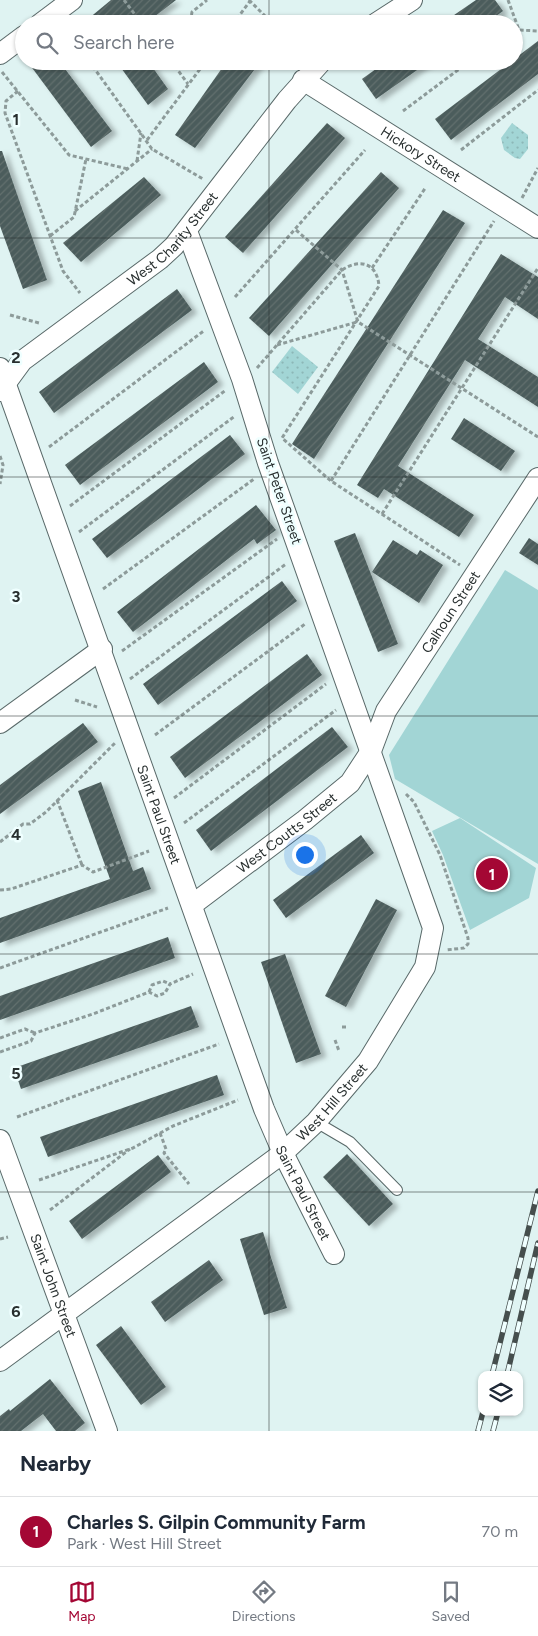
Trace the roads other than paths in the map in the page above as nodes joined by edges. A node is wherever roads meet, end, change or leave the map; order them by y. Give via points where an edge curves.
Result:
1 (72, 0) edge
2 (412, 0) edge
3 (52, 15) edge
4 (389, 15) edge
5 (15, 47) edge
6 (1, 63) edge
7 (313, 70) edge
8 (303, 80) junction
9 (538, 228) edge
10 (187, 231) junction
11 (2, 381) edge
12 (538, 478) edge
13 (102, 649) junction
14 (0, 723) edge
15 (371, 751) junction
16 (192, 905) junction
17 (316, 1122) junction
18 (0, 1140) edge
19 (282, 1153) junction
20 (397, 1190) dead end
21 (334, 1254) dead end
22 (65, 1313) junction
23 (0, 1361) edge
24 (107, 1431) edge

1 - 3 street
2 - 4 street
5 - 6 street
7 - 8 street, West Charity Street
8 - 9 street, Hickory Street
8 - 10 street, West Charity Street
10 - 11 street, West Charity Street via 160,259 22,360
10 - 15 street, Saint Peter Street
11 - 13 street, Saint Paul Street
12 - 15 street, Calhoun Street via 386,711
13 - 14 street
13 - 16 street, Saint Paul Street
15 - 16 street, West Coutts Street via 350,783
15 - 17 street, West Hill Street via 433,928 425,967 373,1052
16 - 19 street, Saint Paul Street
17 - 19 street, West Hill Street
17 - 20 lane via 350,1142
18 - 22 street, Saint John Street
19 - 21 street, Saint Paul Street
19 - 22 street, West Hill Street
22 - 23 street, West Hill Street
22 - 24 street, Saint John Street

